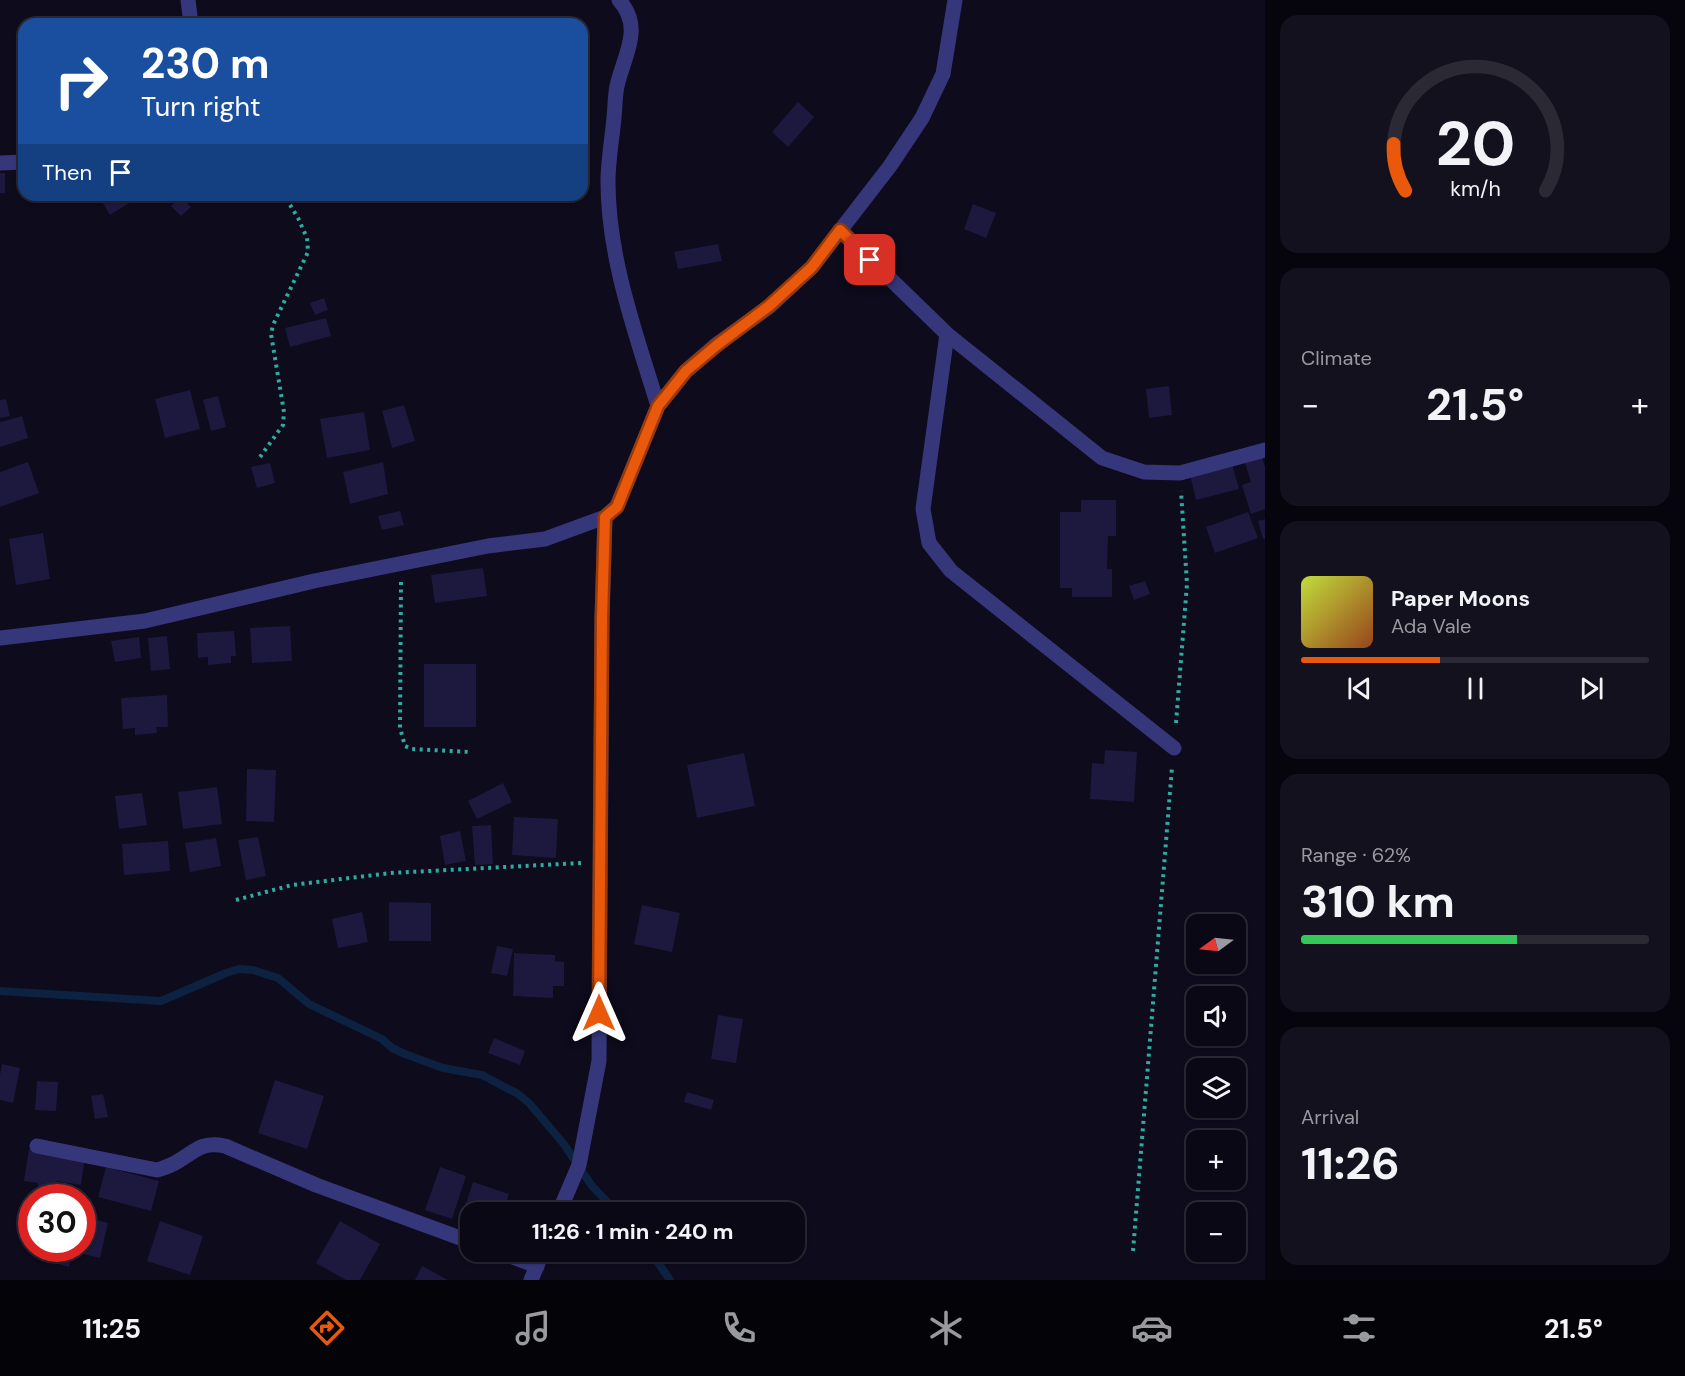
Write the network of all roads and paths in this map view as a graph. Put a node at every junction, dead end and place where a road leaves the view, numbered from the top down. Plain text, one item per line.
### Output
1 (188, 0) edge
2 (619, 0) edge
3 (955, 0) edge
4 (190, 18) edge
5 (18, 162) edge
6 (0, 163) edge
7 (288, 201) edge
8 (840, 230) junction
9 (946, 334) junction
10 (658, 406) junction
11 (1265, 450) edge
12 (260, 457) dead end
13 (1180, 473) junction
14 (605, 517) junction
15 (401, 563) junction
16 (0, 638) edge
17 (1174, 748) junction
18 (470, 752) dead end
19 (600, 862) junction
20 (236, 900) dead end
21 (37, 1146) dead end
22 (563, 1202) edge
23 (460, 1238) edge
24 (1133, 1251) dead end
25 (516, 1262) edge
26 (534, 1273) edge

1 - 4 street
2 - 10 street
3 - 8 street
5 - 6 street
7 - 12 path
8 - 9 street
8 - 10 street
9 - 13 street
9 - 17 street
10 - 14 street
11 - 13 street
13 - 17 path
14 - 15 street
14 - 19 street
15 - 16 street
15 - 18 path
17 - 24 path
19 - 20 path
19 - 22 street
21 - 23 street
25 - 26 street

